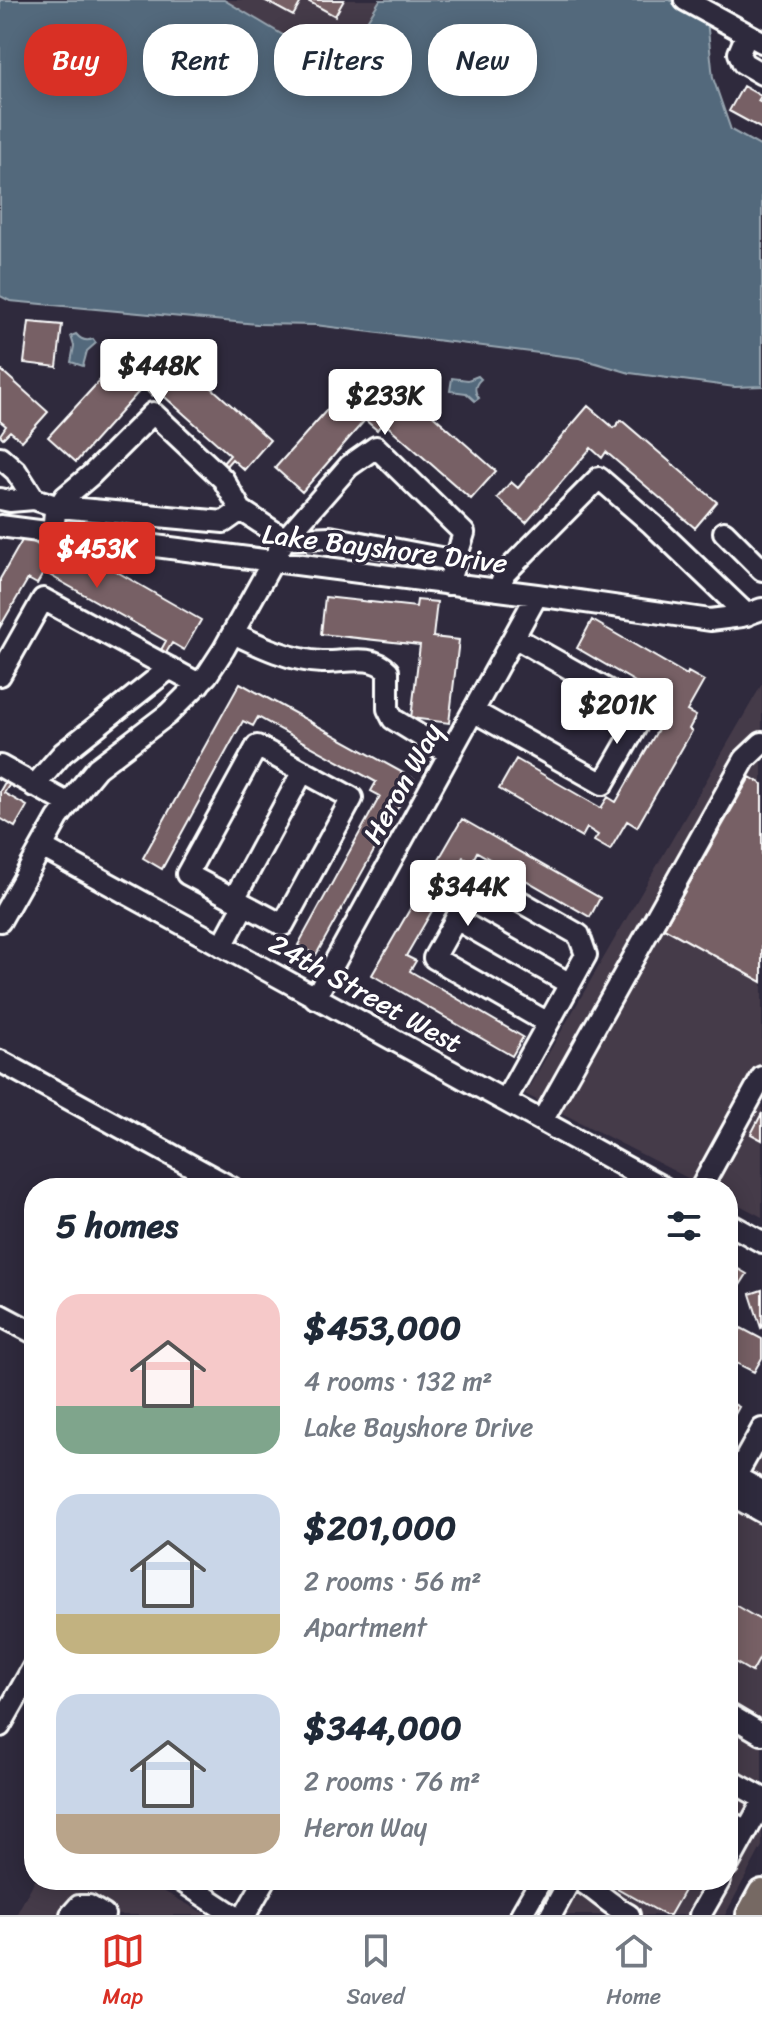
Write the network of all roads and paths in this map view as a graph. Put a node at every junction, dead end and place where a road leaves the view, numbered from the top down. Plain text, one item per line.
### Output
1 (685, 0) edge
2 (754, 38) edge
3 (762, 74) edge
4 (0, 457) edge
5 (0, 499) edge
6 (34, 499) junction
7 (59, 507) junction
8 (241, 510) junction
9 (0, 526) edge
10 (724, 532) dead end
11 (53, 533) junction
12 (285, 539) junction
13 (271, 561) junction
14 (456, 561) junction
15 (762, 570) edge
16 (448, 584) junction
17 (498, 590) junction
18 (537, 595) junction
19 (754, 612) edge
20 (233, 633) junction
21 (514, 637) junction
22 (170, 668) junction
23 (0, 675) edge
24 (199, 684) junction
25 (473, 711) junction
26 (762, 743) edge
27 (450, 754) junction
28 (0, 766) edge
29 (303, 771) junction
30 (34, 786) junction
31 (69, 804) junction
32 (42, 847) junction
33 (239, 902) junction
34 (456, 919) junction
35 (0, 921) edge
36 (222, 946) junction
37 (570, 984) junction
38 (315, 998) junction
39 (548, 1023) junction
40 (0, 1061) edge
41 (762, 1077) edge
42 (505, 1101) junction
43 (542, 1121) junction
44 (214, 1178) edge
45 (646, 1178) edge
46 (706, 1178) edge
47 (738, 1229) edge
48 (762, 1242) edge
49 (2, 1322) edge
50 (24, 1330) edge
51 (762, 1429) edge
52 (738, 1468) edge
53 (738, 1481) edge
54 (738, 1485) edge
55 (762, 1491) edge
56 (762, 1512) edge
57 (24, 1684) edge
58 (738, 1718) edge
59 (759, 1725) edge
60 (0, 1726) edge
61 (738, 1785) edge
62 (762, 1800) edge
63 (738, 1827) edge
64 (746, 1831) junction
65 (738, 1846) edge
66 (195, 1890) edge
67 (259, 1890) edge
68 (535, 1890) edge
69 (574, 1890) edge
70 (592, 1890) edge
71 (714, 1890) edge
72 (762, 1893) edge
73 (71, 1915) edge
74 (104, 1915) edge
75 (233, 1915) edge
76 (245, 1915) edge
77 (521, 1915) edge
78 (551, 1915) edge
79 (629, 1915) edge
80 (700, 1915) edge
81 (750, 1915) edge

1 - 2 street
2 - 3 street
4 - 6 street
5 - 6 street
6 - 7 street
7 - 8 street
7 - 8 street
7 - 11 street
8 - 12 street
9 - 11 street, Lake Bayshore Drive
10 - 15 street
11 - 13 street, Lake Bayshore Drive
12 - 13 street
12 - 14 street
12 - 14 street
13 - 16 street, Lake Bayshore Drive
13 - 20 street
14 - 16 street
16 - 17 street, Lake Bayshore Drive
17 - 18 street, Lake Bayshore Drive
17 - 19 street
18 - 19 street, Lake Bayshore Drive
18 - 21 street, Heron Way
20 - 24 street
20 - 27 street
21 - 25 street, Heron Way
21 - 25 street
22 - 23 street
22 - 24 street
22 - 30 street
24 - 31 street
25 - 27 street, Heron Way
26 - 43 street
27 - 38 street, Heron Way
28 - 30 street
29 - 33 street
29 - 33 street
29 - 33 street
30 - 31 street
31 - 32 street
32 - 35 street
32 - 36 street, 24th Street West
33 - 36 street
34 - 37 street
34 - 37 street
34 - 39 street
36 - 38 street, 24th Street West
37 - 39 street
38 - 42 street, 24th Street West
39 - 42 street
40 - 44 street
41 - 46 street
42 - 43 street, 24th Street West
43 - 45 street, 24th Street West
47 - 48 street
49 - 50 street
51 - 52 street
53 - 55 street
54 - 56 street
57 - 60 street
58 - 59 street
61 - 62 street
62 - 64 street
63 - 64 street
64 - 65 street
66 - 75 street
67 - 76 street
68 - 77 street
69 - 78 street
70 - 79 street
71 - 80 street
72 - 81 main road
73 - 74 street

